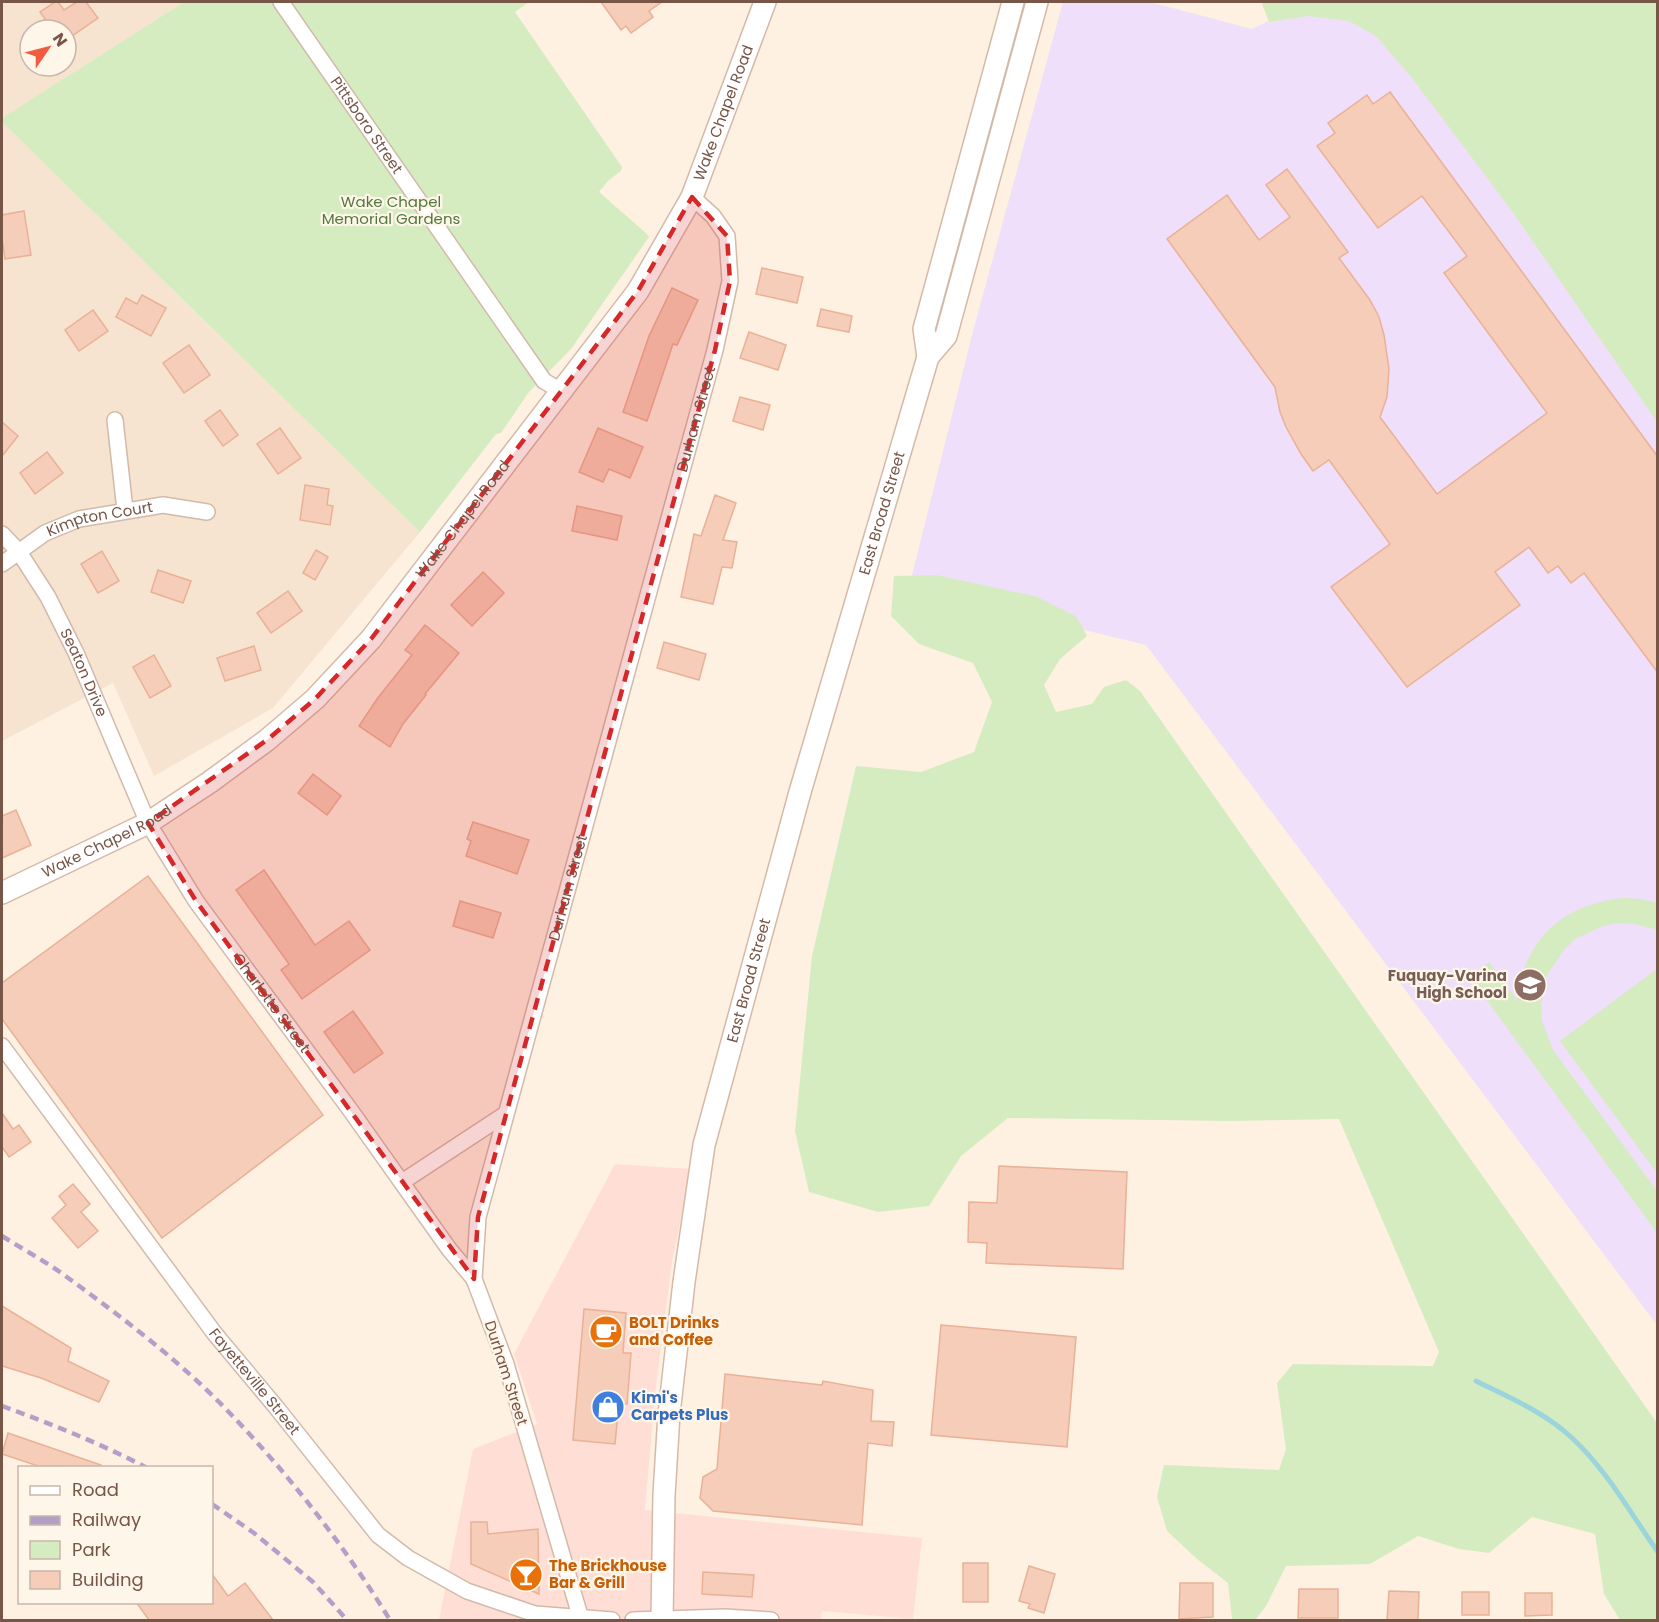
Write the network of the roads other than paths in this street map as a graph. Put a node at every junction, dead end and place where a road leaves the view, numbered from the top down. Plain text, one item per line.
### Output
1 (281, 2) edge
2 (765, 2) edge
3 (1013, 2) edge
4 (1037, 2) edge
5 (692, 197) junction
6 (928, 357) junction
7 (561, 391) junction
8 (115, 420) dead end
9 (125, 510) junction
10 (207, 512) dead end
11 (2, 534) edge
12 (19, 552) junction
13 (2, 564) edge
14 (148, 823) junction
15 (2, 893) edge
16 (2, 1046) edge
17 (504, 1115) junction
18 (402, 1182) junction
19 (474, 1279) junction
20 (581, 1619) edge
21 (612, 1620) edge
22 (633, 1620) edge
23 (662, 1620) edge
24 (771, 1620) edge

1 - 7 street, Pittsboro Street
2 - 5 main road, Wake Chapel Road
3 - 6 main road, East Broad Street
4 - 6 main road, East Broad Street
5 - 7 main road, Wake Chapel Road
5 - 17 street, Durham Street
6 - 23 main road, East Broad Street
7 - 14 main road, Wake Chapel Road
8 - 9 street
9 - 10 street, Kimpton Court
9 - 12 street, Kimpton Court
11 - 12 street, Seaton Drive
12 - 13 street, Kimpton Court
12 - 14 street, Seaton Drive
14 - 15 main road, Wake Chapel Road
14 - 18 street, Charlotte Street
16 - 20 street, Fayetteville Street
17 - 18 street
17 - 19 street, Durham Street
18 - 19 street, Charlotte Street
19 - 20 street, Durham Street
20 - 21 street, Fayetteville Street
22 - 23 street
23 - 24 street

